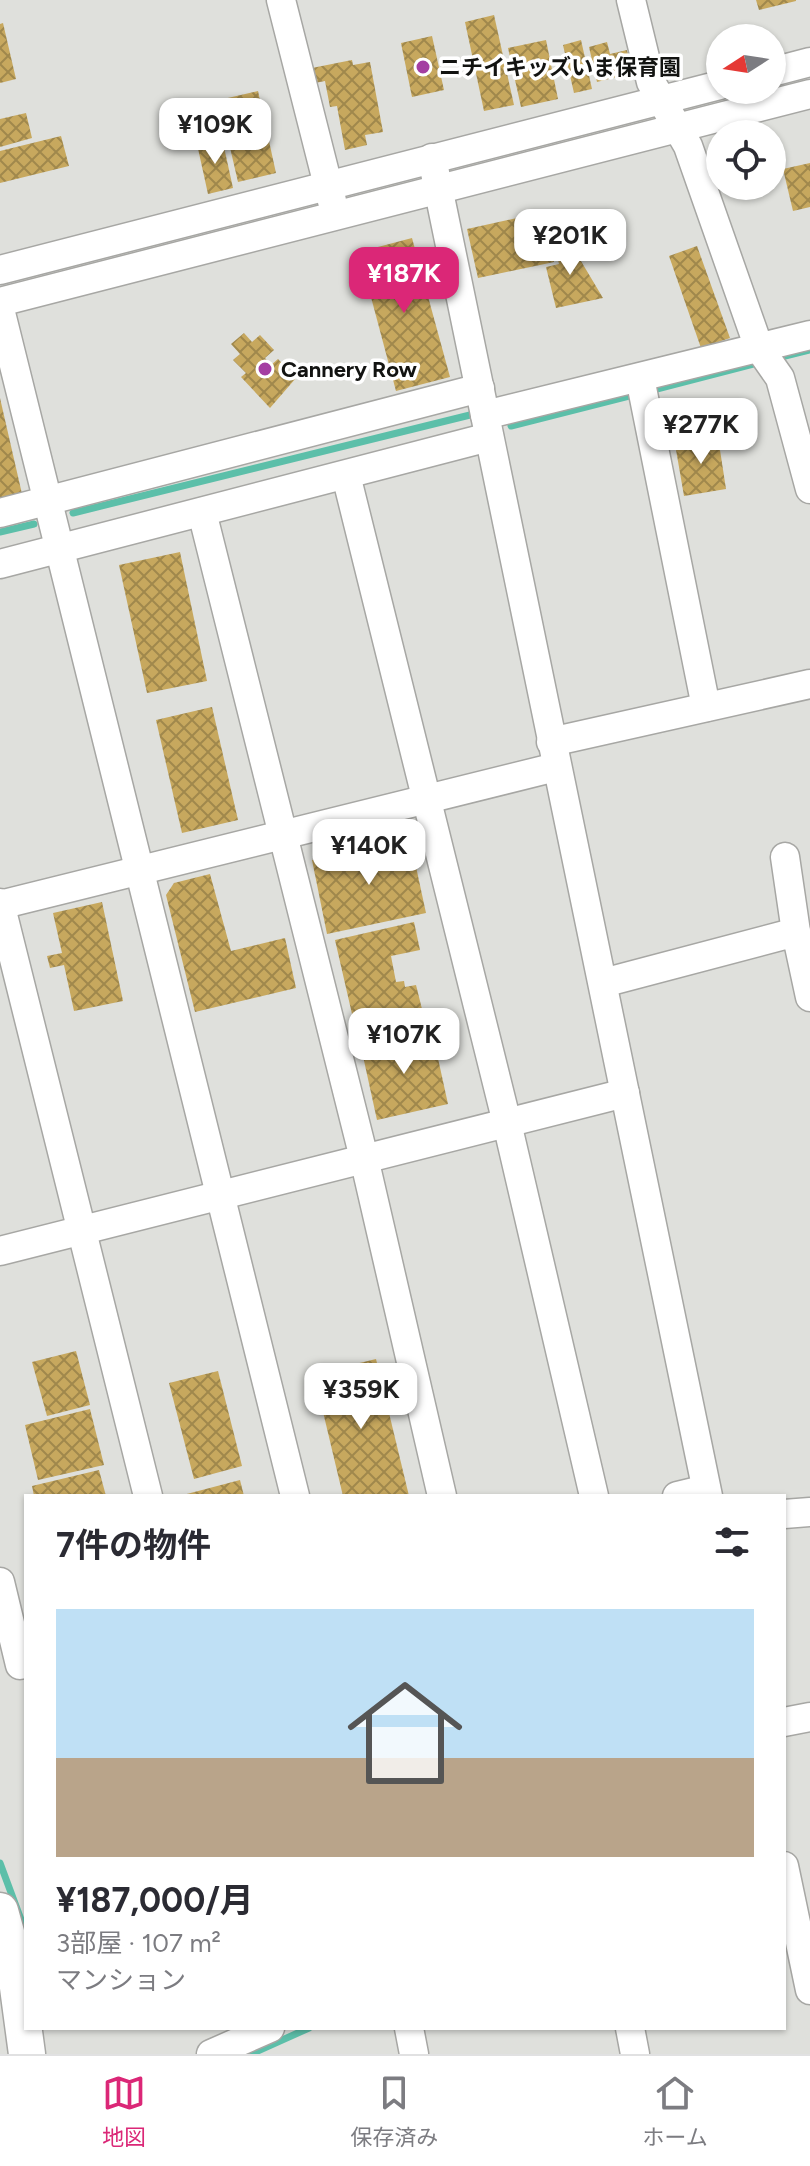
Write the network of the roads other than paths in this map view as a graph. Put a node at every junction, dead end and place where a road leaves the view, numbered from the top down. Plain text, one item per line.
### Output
1 (281, 0) edge
2 (631, 0) edge
3 (810, 62) edge
4 (786, 68) edge
5 (706, 89) edge
6 (810, 94) edge
7 (662, 100) junction
8 (677, 127) junction
9 (432, 158) junction
10 (328, 184) junction
11 (439, 190) junction
12 (336, 216) junction
13 (0, 270) edge
14 (0, 302) edge
15 (0, 309) edge
16 (810, 335) edge
17 (766, 353) junction
18 (480, 388) junction
19 (642, 388) junction
20 (487, 426) junction
21 (346, 475) junction
22 (810, 489) edge
23 (50, 500) junction
24 (202, 512) junction
25 (0, 513) edge
26 (62, 548) junction
27 (0, 564) edge
28 (810, 684) edge
29 (706, 707) junction
30 (553, 754) junction
31 (427, 799) junction
32 (282, 835) junction
33 (785, 857) dead end
34 (140, 870) junction
35 (0, 904) edge
36 (796, 932) junction
37 (603, 983) junction
38 (810, 997) edge
39 (625, 1093) junction
40 (507, 1123) junction
41 (364, 1158) junction
42 (220, 1195) junction
43 (82, 1229) junction
44 (0, 1251) edge
45 (707, 1492) edge
46 (148, 1494) edge
47 (295, 1494) edge
48 (442, 1494) edge
49 (594, 1494) edge
50 (810, 1512) edge
51 (786, 1514) edge
52 (0, 1582) edge
53 (15, 1666) edge
54 (810, 1717) edge
55 (786, 1722) edge
56 (793, 1900) edge
57 (0, 1911) edge
58 (810, 1990) edge
59 (266, 2030) edge
60 (409, 2030) edge
61 (630, 2030) edge
62 (240, 2044) edge
63 (27, 2054) edge
64 (211, 2054) edge
65 (414, 2054) edge
66 (635, 2054) edge

1 - 10 street
2 - 7 street
3 - 4 street
5 - 7 street
6 - 8 street
7 - 8 street
7 - 9 street
8 - 11 street
8 - 17 street
9 - 10 street
9 - 11 street
10 - 12 street
10 - 13 street
11 - 12 street
11 - 18 street
12 - 14 street
15 - 23 street
16 - 17 street
17 - 19 street
17 - 22 street
18 - 20 street
18 - 23 street
19 - 20 street
19 - 29 street
20 - 21 street
20 - 30 street
21 - 24 street
21 - 31 street
23 - 25 street
23 - 26 street
24 - 26 street
24 - 32 street
26 - 27 street
26 - 34 street
28 - 29 street
29 - 30 street
30 - 31 street
30 - 37 street
31 - 32 street
31 - 40 street
32 - 34 street
32 - 41 street
33 - 36 street
34 - 35 street
34 - 42 street
35 - 43 street
36 - 37 street
36 - 38 street
37 - 39 street
39 - 40 street
39 - 45 street
40 - 41 street
40 - 49 street
41 - 42 street
41 - 48 street
42 - 43 street
42 - 47 street
43 - 44 street
43 - 46 street
50 - 51 street
52 - 53 street
54 - 55 street
56 - 58 street
57 - 63 main road
59 - 62 street
60 - 65 street
61 - 66 street
62 - 64 street

